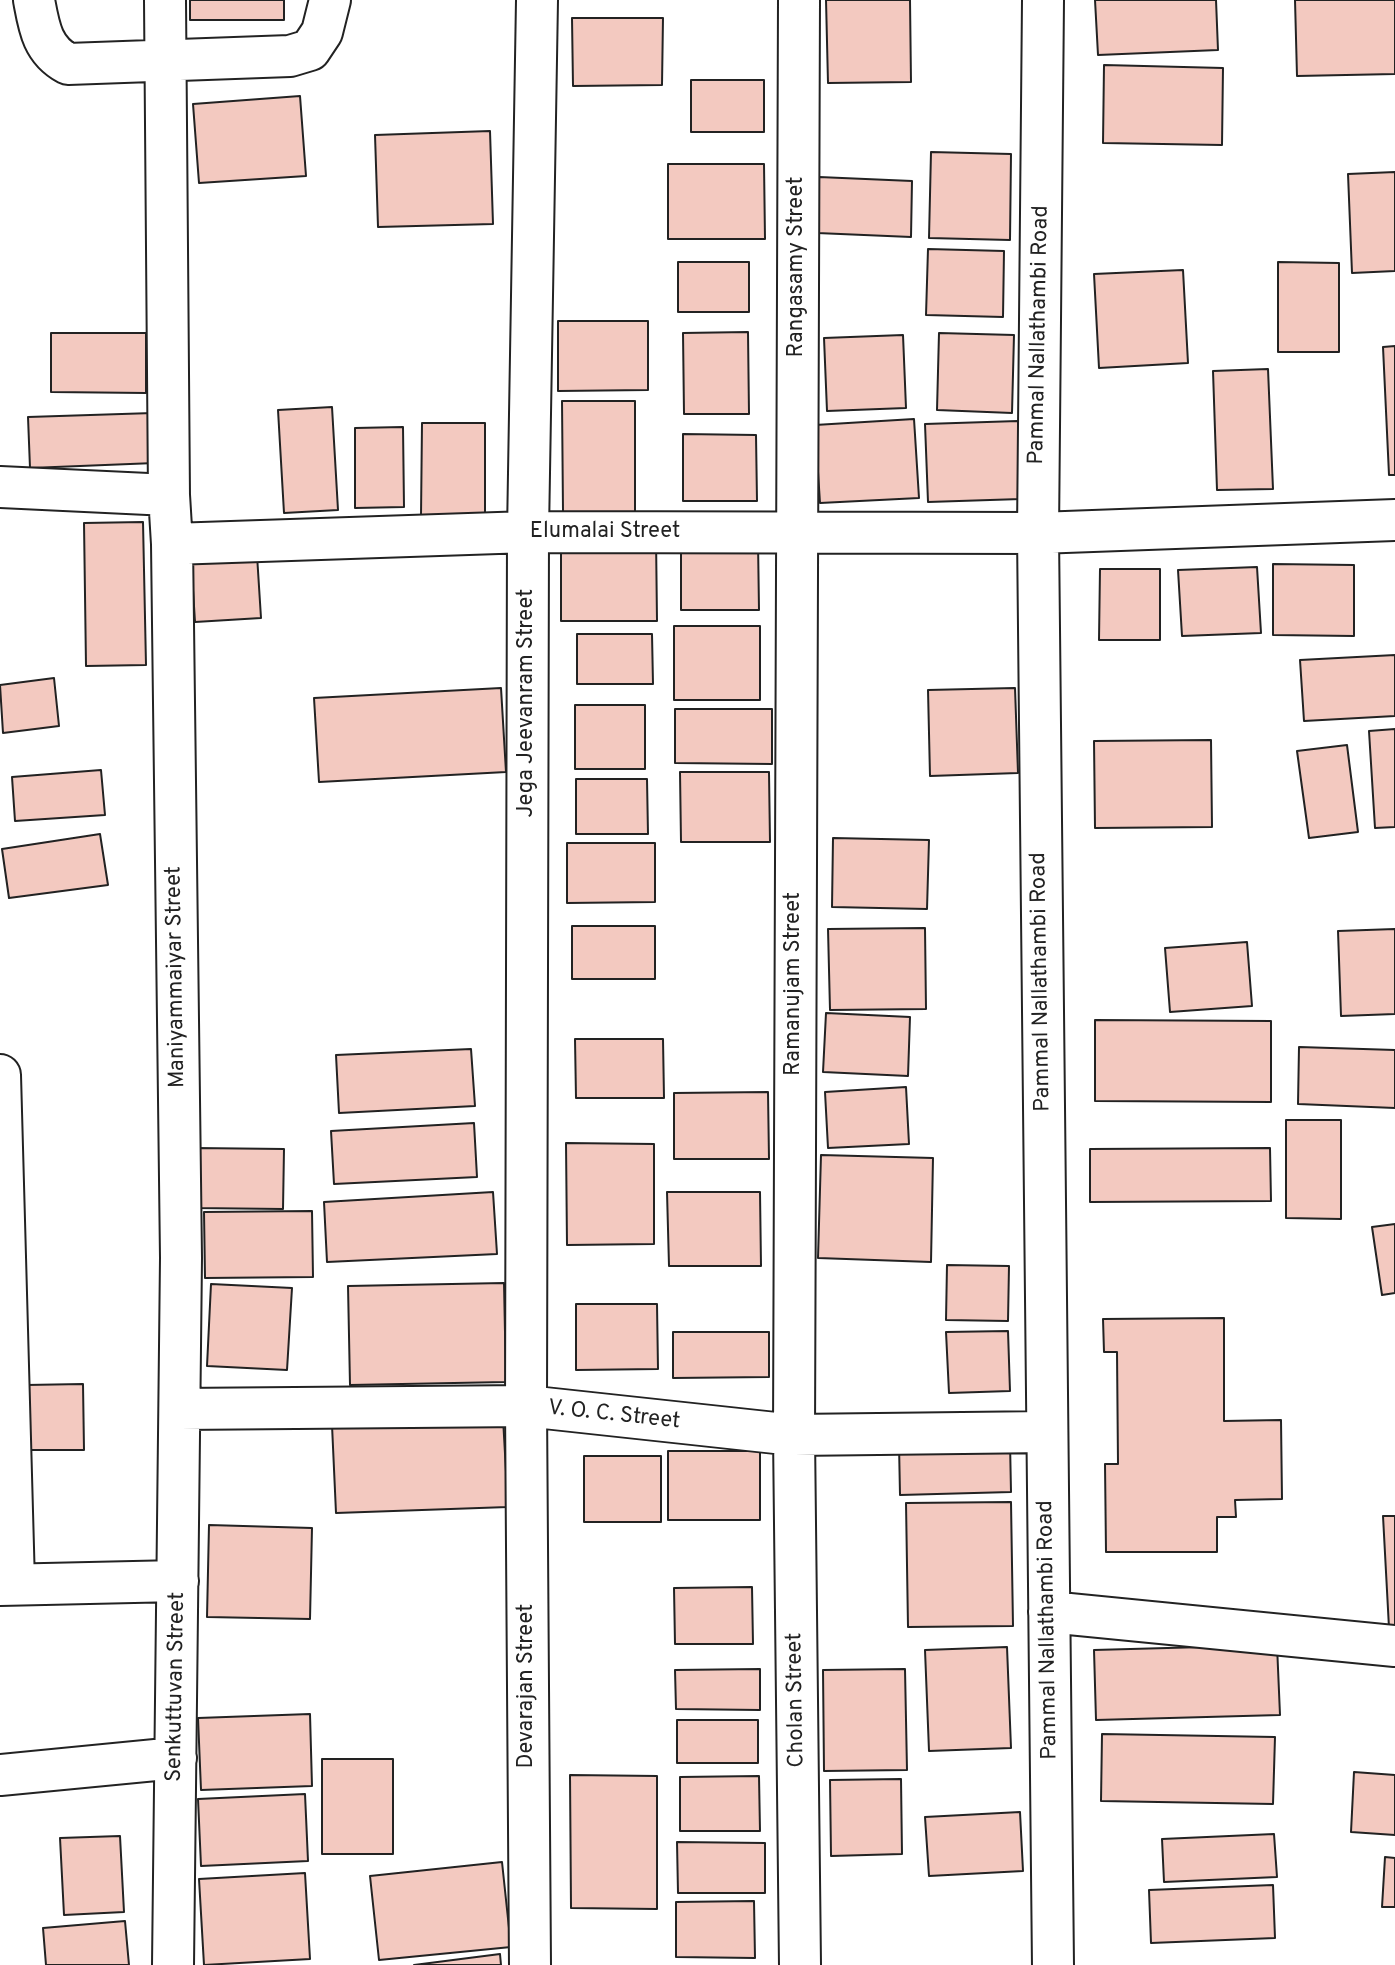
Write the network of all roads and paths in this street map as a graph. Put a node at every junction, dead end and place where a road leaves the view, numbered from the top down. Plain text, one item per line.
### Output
1 (34, 0) edge
2 (165, 0) edge
3 (330, 0) edge
4 (537, 0) edge
5 (799, 0) edge
6 (1043, 0) edge
7 (166, 61) junction
8 (0, 487) edge
9 (169, 495) junction
10 (1395, 520) edge
11 (528, 532) junction
12 (796, 533) junction
13 (1038, 533) junction
14 (172, 544) junction
15 (0, 1075) edge
16 (526, 1406) junction
17 (180, 1409) junction
18 (1047, 1432) junction
19 (794, 1435) junction
20 (178, 1581) junction
21 (7, 1585) edge
22 (1049, 1612) junction
23 (1395, 1646) edge
24 (176, 1758) junction
25 (0, 1775) edge
26 (173, 1965) edge
27 (530, 1965) edge
28 (800, 1965) edge
29 (1053, 1965) edge

1 - 7 street
2 - 7 street, Maniyammaiyar Street
3 - 7 street
4 - 11 street, Jega Jeevanram Street
5 - 12 street, Rangasamy Street
6 - 13 street, Pammal Nallathambi Road
7 - 9 street, Maniyammaiyar Street
8 - 9 street
9 - 14 street, Maniyammaiyar Street
10 - 13 street, Elumalai Street
11 - 12 street, Elumalai Street
11 - 14 street, Elumalai Street
11 - 16 street, Jega Jeevanram Street
12 - 13 street, Elumalai Street
12 - 19 street, Ramanujam Street
13 - 18 street, Pammal Nallathambi Road
14 - 17 street, Maniyammaiyar Street
15 - 21 street
16 - 17 street, V. O. C. Street
16 - 19 street, V. O. C. Street
16 - 27 street, Devarajan Street
17 - 20 street, Senkuttuvan Street
18 - 19 street, V. O. C. Street
18 - 22 street, Pammal Nallathambi Road
19 - 28 street, Cholan Street
20 - 21 street
20 - 24 street, Senkuttuvan Street
22 - 23 street
22 - 29 street, Pammal Nallathambi Road
24 - 25 street
24 - 26 street, Senkuttuvan Street

